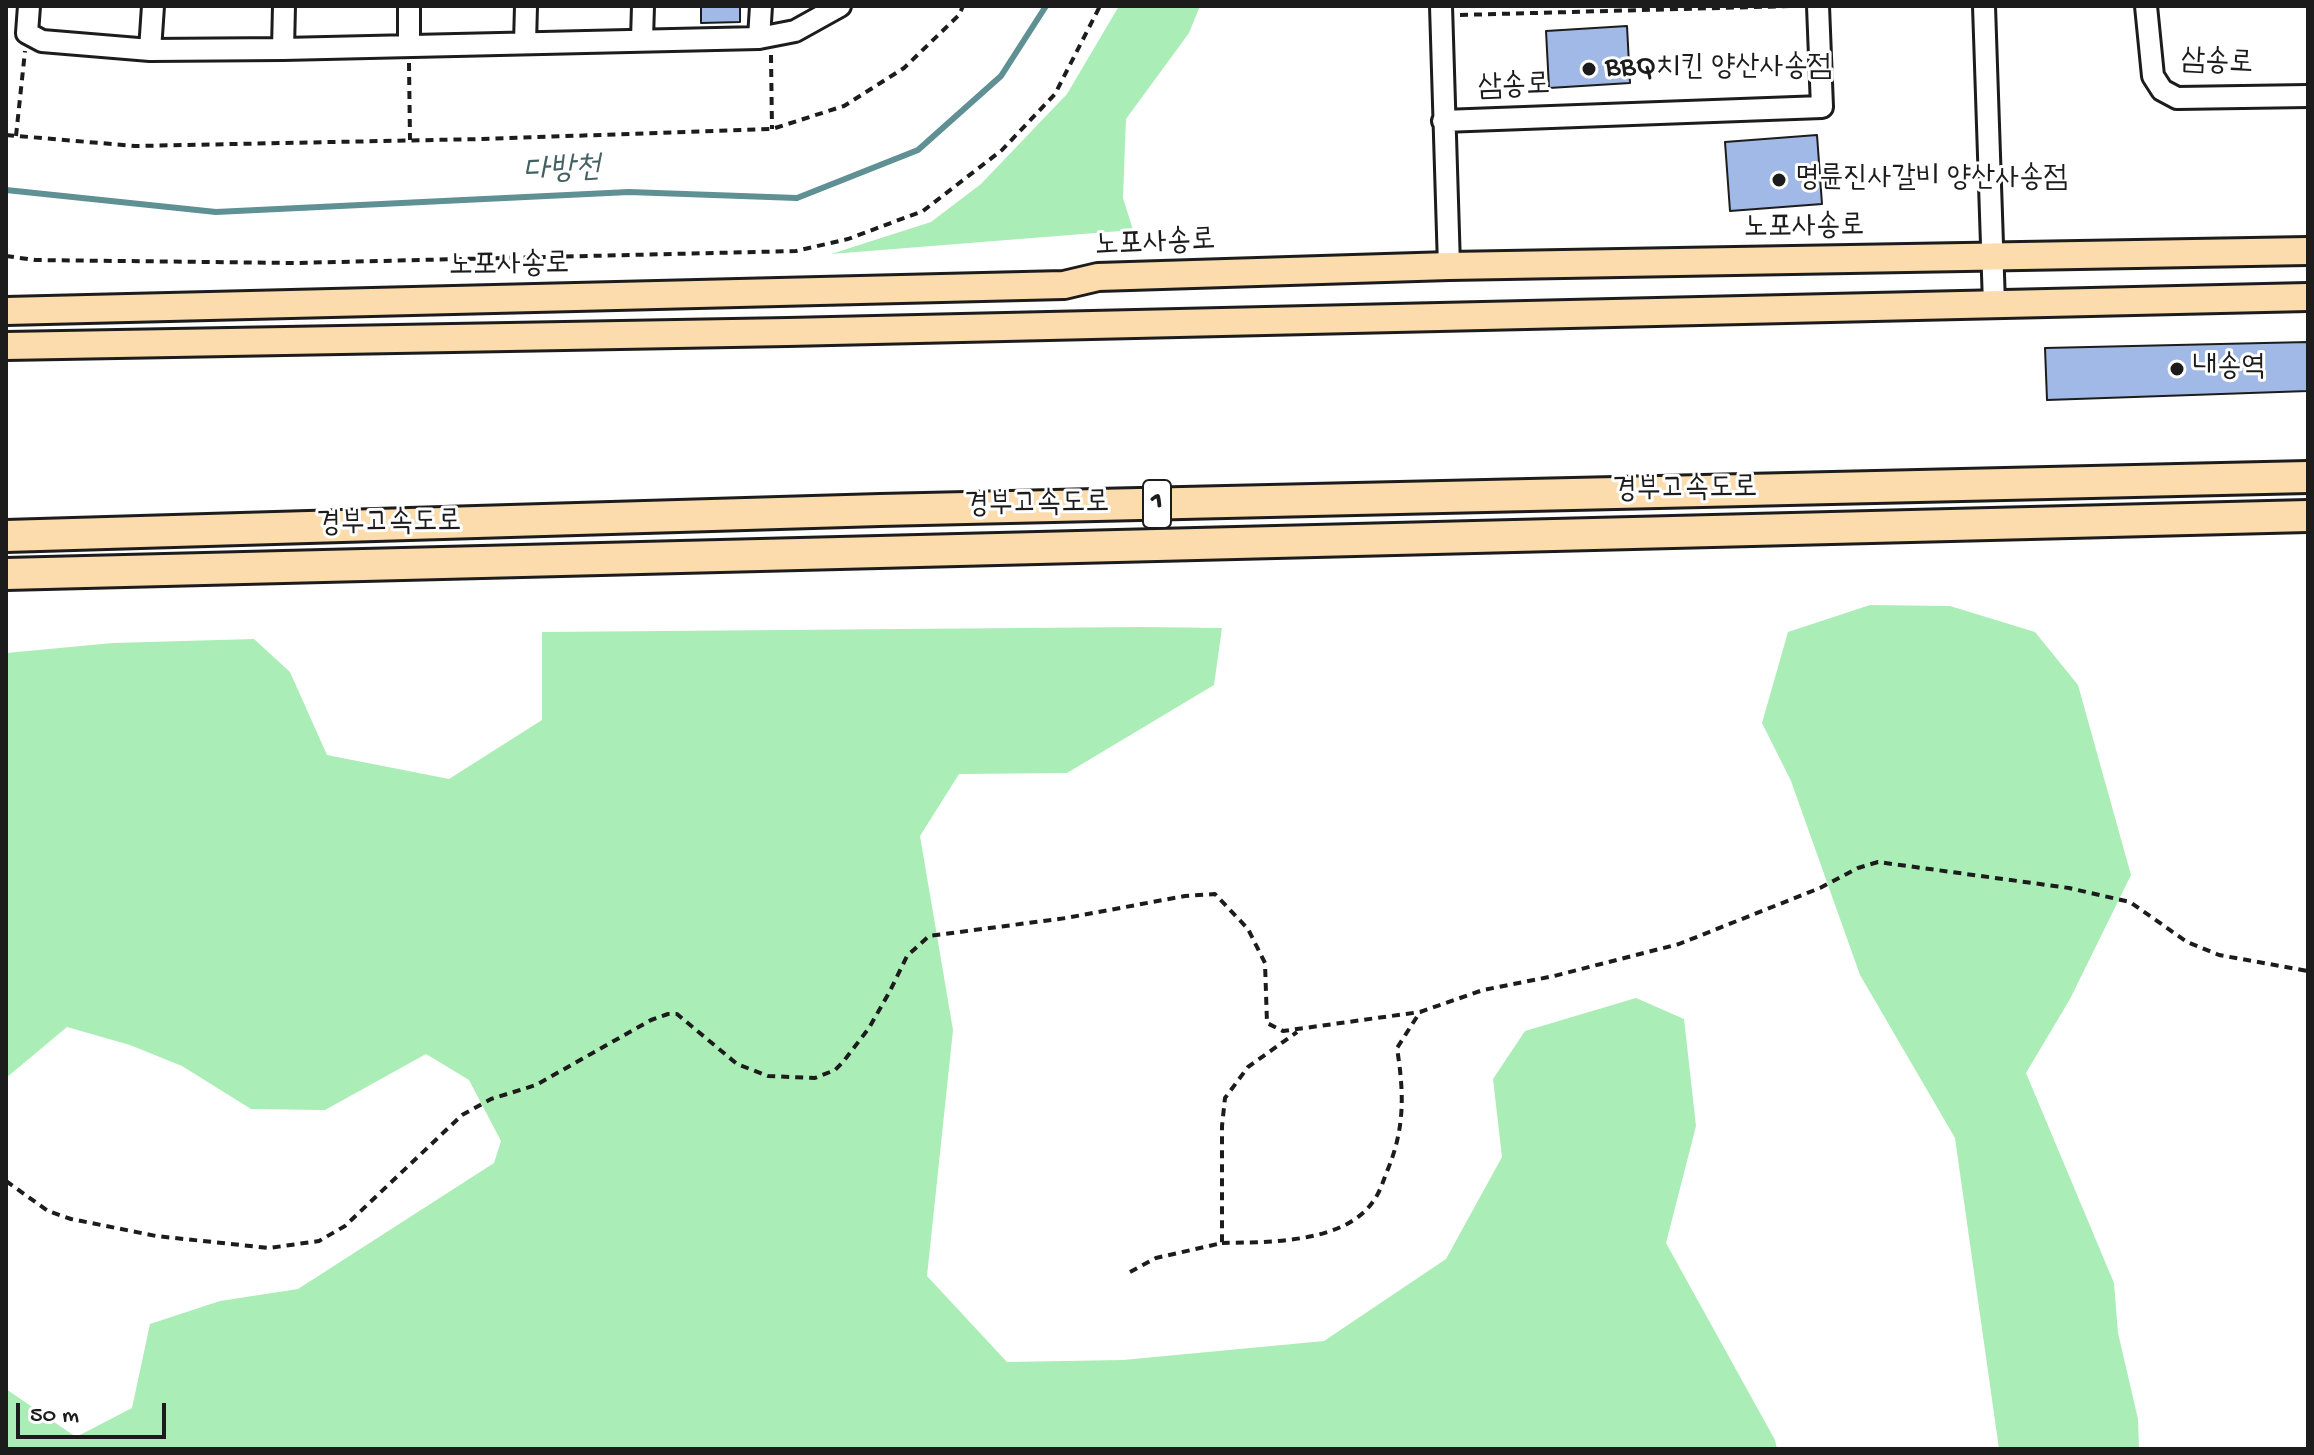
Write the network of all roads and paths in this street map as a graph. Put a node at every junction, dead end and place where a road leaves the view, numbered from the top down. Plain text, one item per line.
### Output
1 (29, 6) edge
2 (153, 6) edge
3 (284, 6) edge
4 (409, 6) edge
5 (526, 6) edge
6 (643, 6) edge
7 (761, 6) edge
8 (840, 6) edge
9 (963, 6) edge
10 (1100, 6) edge
11 (1792, 6) edge
12 (1818, 6) edge
13 (1963, 6) edge
14 (1985, 6) edge
15 (2146, 6) edge
16 (1441, 11) edge
17 (27, 33) junction
18 (765, 36) junction
19 (642, 39) junction
20 (525, 43) junction
21 (409, 45) junction
22 (283, 49) junction
23 (150, 50) junction
24 (2308, 96) edge
25 (1443, 121) junction
26 (772, 129) junction
27 (6, 135) edge
28 (16, 136) junction
29 (410, 140) junction
30 (2308, 251) edge
31 (6, 256) edge
32 (1993, 259) junction
33 (1449, 266) junction
34 (2308, 297) edge
35 (1994, 304) junction
36 (6, 311) edge
37 (6, 346) edge
38 (2308, 477) edge
39 (2308, 516) edge
40 (6, 536) edge
41 (6, 574) edge
42 (2308, 971) edge
43 (1420, 1012) junction
44 (1299, 1031) junction
45 (6, 1181) edge
46 (1222, 1243) junction
47 (1130, 1272) dead end

1 - 17 street
2 - 23 street
3 - 22 street
4 - 21 street
5 - 20 street
6 - 19 street
7 - 18 street
8 - 18 street
9 - 26 path
10 - 31 path
11 - 16 path
12 - 25 street, 삼송로
13 - 14 street
14 - 32 street
15 - 24 street, 삼송로
16 - 25 street, 삼송로
17 - 23 street
17 - 28 path
18 - 19 street
18 - 26 path
19 - 20 street
20 - 21 street
21 - 22 street
21 - 29 path
22 - 23 street
25 - 33 street, 삼송로
26 - 29 path
27 - 28 path
28 - 29 path
30 - 32 main road, 노포사송로
32 - 33 main road, 노포사송로
32 - 35 street
33 - 36 main road, 노포사송로
34 - 35 main road
35 - 37 main road
38 - 40 highway, 경부고속도로 / 1
39 - 41 highway, 경부고속도로 / 1
42 - 43 path
43 - 44 path
43 - 46 path
44 - 45 path
44 - 46 path
46 - 47 path

